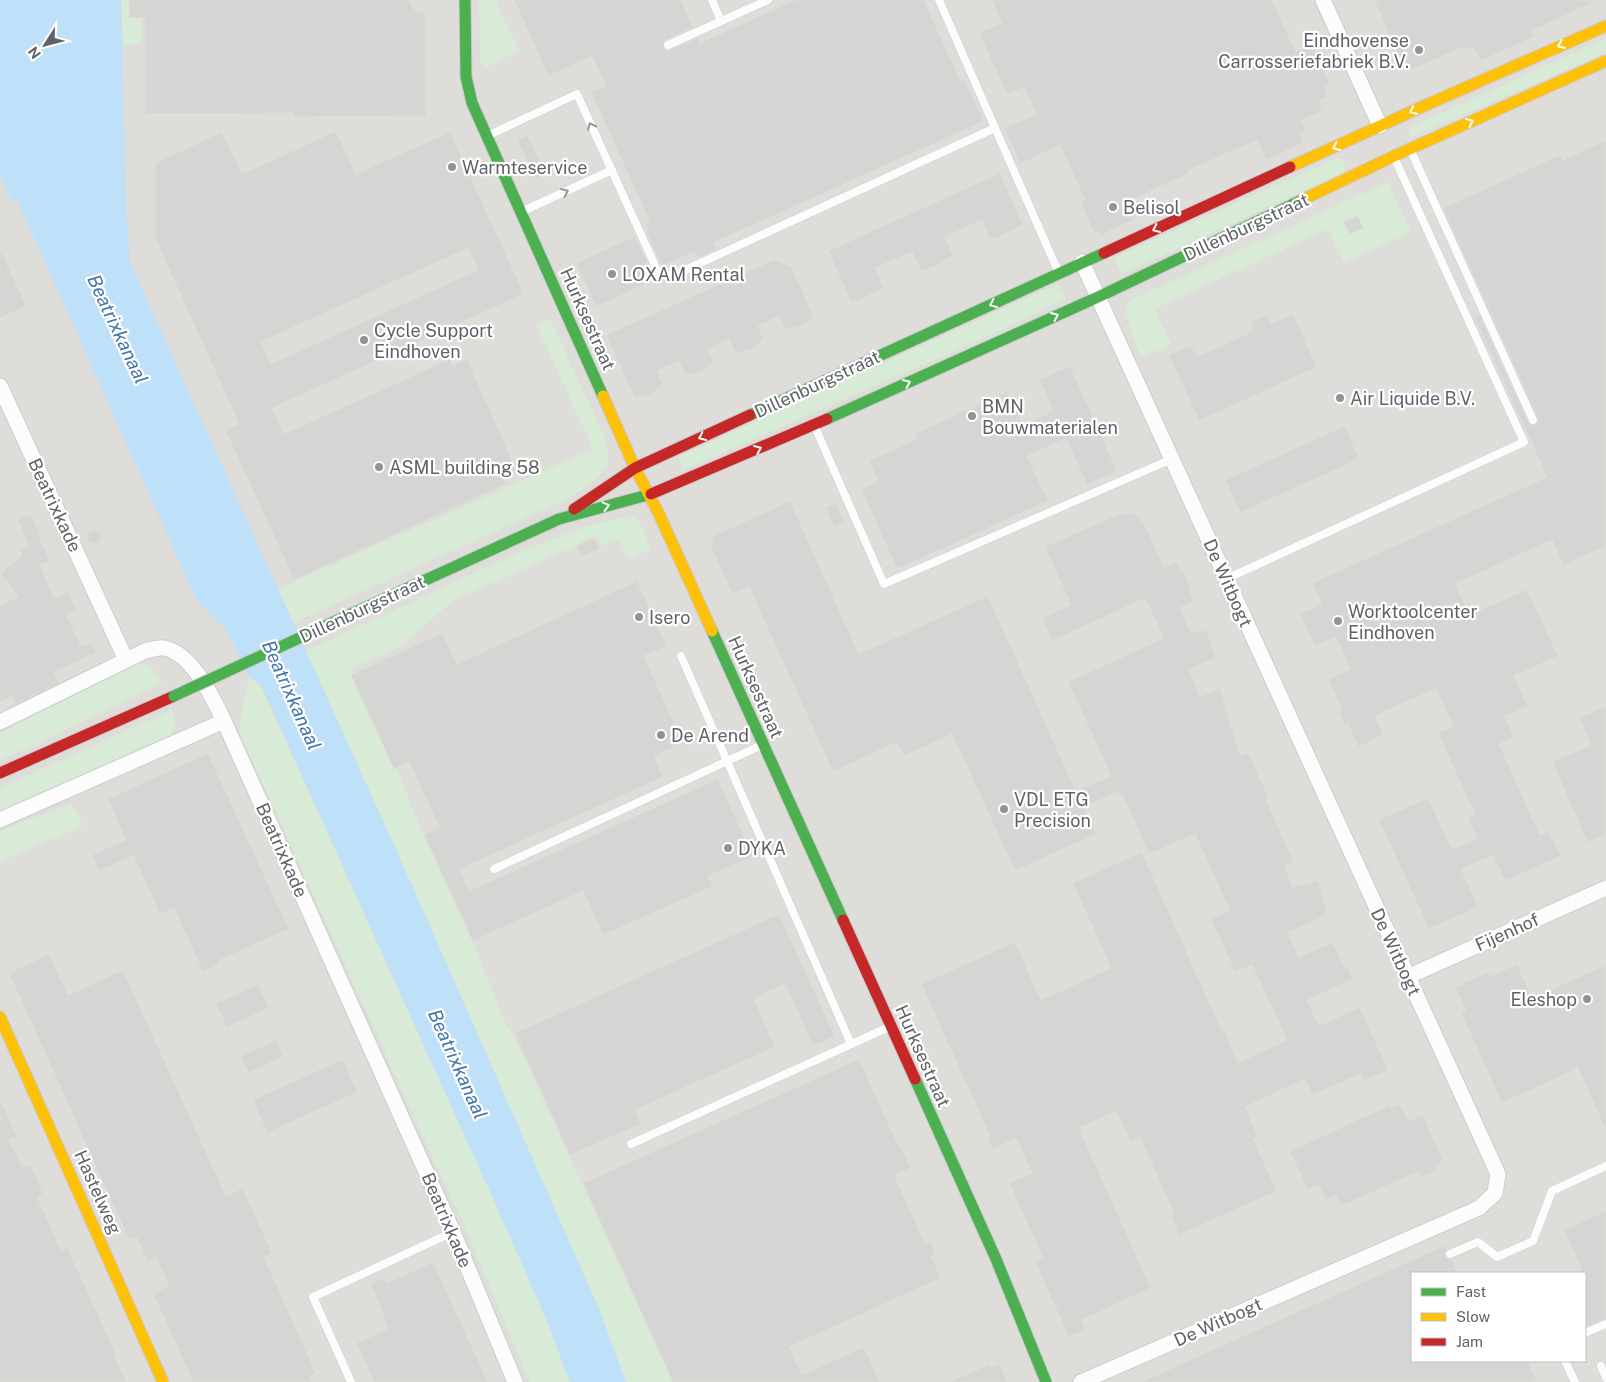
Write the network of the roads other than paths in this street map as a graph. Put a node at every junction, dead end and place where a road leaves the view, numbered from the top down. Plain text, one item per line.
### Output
1 (465, 0) edge
2 (712, 0) edge
3 (768, 0) edge
4 (939, 0) edge
5 (1323, 0) edge
6 (721, 21) junction
7 (1606, 26) edge
8 (668, 45) dead end
9 (1606, 61) edge
10 (996, 128) junction
11 (1382, 130) junction
12 (487, 136) junction
13 (1410, 149) junction
14 (1392, 153) junction
15 (612, 170) junction
16 (521, 212) junction
17 (1082, 262) junction
18 (1059, 273) junction
19 (1098, 297) junction
20 (0, 386) edge
21 (1533, 420) dead end
22 (815, 425) junction
23 (1172, 459) junction
24 (635, 468) junction
25 (649, 495) junction
26 (559, 519) junction
27 (1226, 579) junction
28 (681, 656) dead end
29 (126, 660) junction
30 (224, 721) junction
31 (0, 722) edge
32 (763, 745) junction
33 (727, 762) junction
34 (0, 773) edge
35 (0, 820) edge
36 (494, 869) dead end
37 (1606, 888) edge
38 (1408, 977) junction
39 (0, 1017) edge
40 (890, 1026) junction
41 (851, 1044) junction
42 (631, 1144) dead end
43 (1606, 1166) edge
44 (453, 1232) junction
45 (1450, 1254) dead end
46 (1606, 1324) edge
47 (1586, 1334) edge
48 (1565, 1362) edge
49 (1601, 1366) dead end
50 (1606, 1378) edge
51 (163, 1382) edge
52 (351, 1382) edge
53 (515, 1382) edge
54 (1046, 1382) edge
55 (1081, 1382) edge
56 (1575, 1382) edge

1 - 12 street, Hurksestraat
2 - 6 lane
3 - 6 lane
4 - 10 lane
5 - 11 street
6 - 8 lane
7 -> 11 street, Dillenburgstraat
13 -> 9 street, Dillenburgstraat
10 - 15 lane
10 - 18 lane
11 -> 17 street, Dillenburgstraat
15 -> 12 lane
12 - 16 street, Hurksestraat
13 - 14 street, Dillenburgstraat
13 - 21 lane
14 - 19 street, Dillenburgstraat
14 - 27 lane
16 -> 15 lane
16 - 24 street, Hurksestraat
17 - 18 street, Dillenburgstraat
17 - 19 street
18 -> 24 street, Dillenburgstraat
22 -> 19 street, Dillenburgstraat
19 - 23 street, De Witbogt
20 - 29 street, Beatrixkade
22 - 23 lane
25 -> 22 street, Dillenburgstraat
23 - 27 street, De Witbogt
24 - 25 street, Hurksestraat
24 - 26 street, Dillenburgstraat
26 -> 25 street, Dillenburgstraat
25 - 32 street, Hurksestraat
26 - 34 street, Dillenburgstraat, bridge
27 - 38 street, De Witbogt
28 - 33 lane
29 - 30 street, Beatrixkade
29 - 31 street
30 - 35 street
30 - 44 street, Beatrixkade
32 - 33 lane
32 - 40 street, Hurksestraat
33 - 36 lane
33 - 41 lane
37 - 38 street, Fijenhof
38 - 55 street, De Witbogt
39 - 51 street, Hastelweg
40 - 41 lane
40 - 54 street, Hurksestraat
41 - 42 lane
43 - 45 lane
44 - 52 lane
44 - 53 street, Beatrixkade
46 - 47 lane
48 - 56 lane
49 - 50 lane

